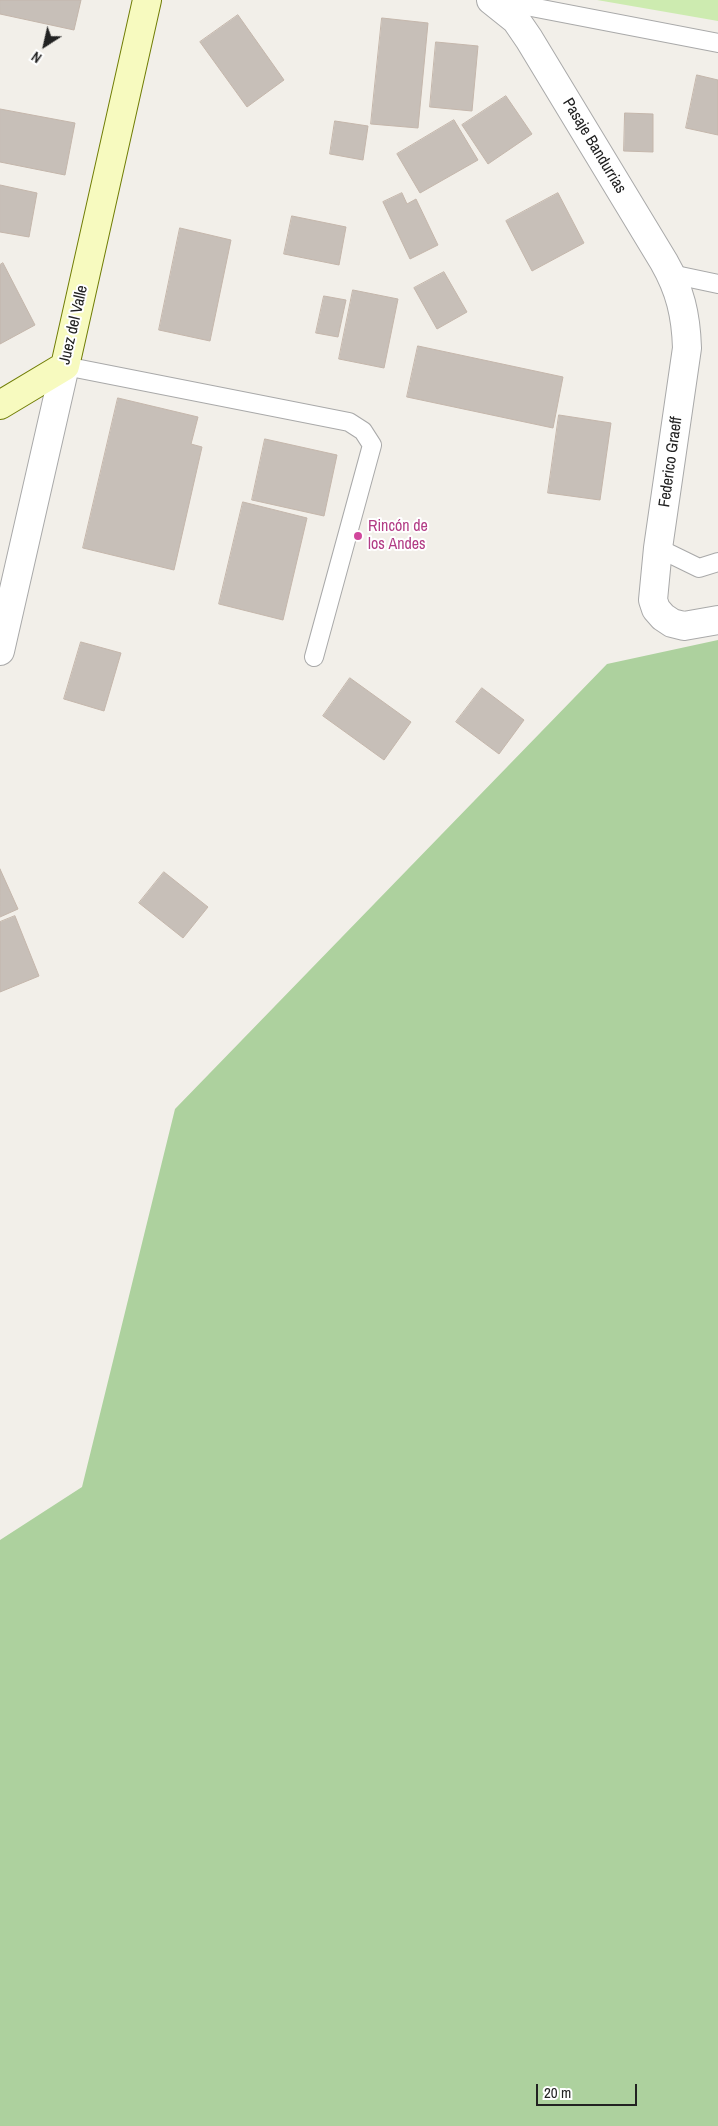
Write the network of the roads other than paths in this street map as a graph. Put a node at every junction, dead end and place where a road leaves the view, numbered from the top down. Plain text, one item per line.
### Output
1 (147, 0) edge
2 (491, 0) edge
3 (495, 0) edge
4 (718, 43) edge
5 (671, 274) junction
6 (718, 284) edge
7 (683, 304) joint
8 (65, 366) junction
9 (0, 406) edge
10 (658, 548) junction
11 (718, 562) edge
12 (718, 620) edge
13 (0, 651) edge
14 (314, 657) dead end

1 - 8 main road, Juez del Valle
2 - 5 street, Pasaje Bandurrias
3 - 4 lane
5 - 6 lane
5 - 7 street, Pasaje Bandurrias
7 - 10 street, Federico Graeff
8 - 9 main road
8 - 13 street, Juez del Valle
8 - 14 lane
10 - 11 lane
10 - 12 street, Federico Graeff

